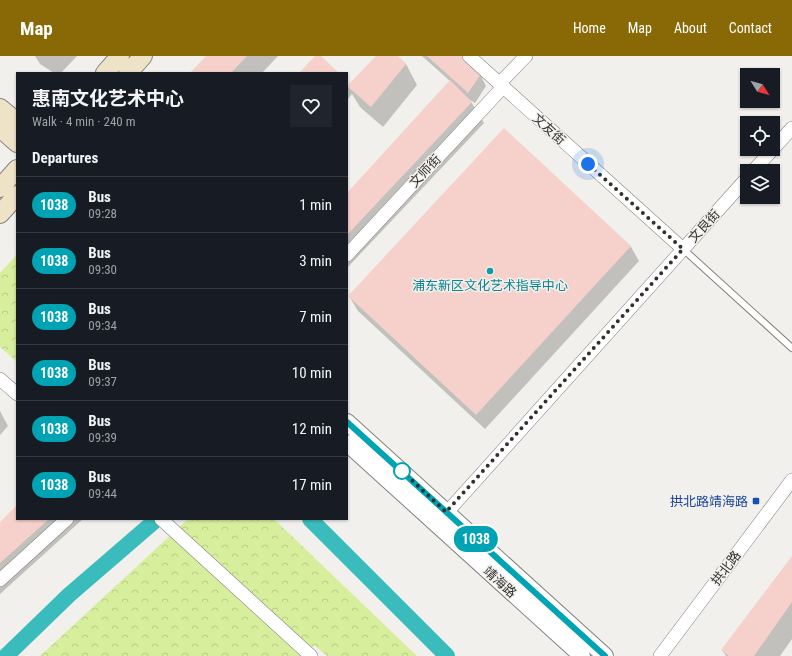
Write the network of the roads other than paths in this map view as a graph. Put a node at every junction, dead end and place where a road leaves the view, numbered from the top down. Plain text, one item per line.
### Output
1 (120, 56) edge
2 (143, 56) edge
3 (468, 56) edge
4 (526, 56) edge
5 (106, 72) edge
6 (129, 72) edge
7 (501, 86) junction
8 (0, 108) edge
9 (16, 121) edge
10 (0, 128) edge
11 (792, 128) edge
12 (16, 142) edge
13 (759, 164) edge
14 (16, 170) edge
15 (740, 186) edge
16 (0, 188) edge
17 (16, 196) edge
18 (0, 214) edge
19 (683, 249) junction
20 (348, 254) edge
21 (792, 348) edge
22 (0, 379) edge
23 (16, 393) edge
24 (348, 423) edge
25 (348, 444) edge
26 (792, 480) edge
27 (441, 518) junction
28 (66, 520) edge
29 (162, 520) edge
30 (0, 580) edge
31 (311, 656) edge
32 (582, 656) edge
33 (605, 656) edge
34 (660, 656) edge

1 - 5 main road
2 - 6 main road
3 - 7 street, 文友街
4 - 7 street, 文师街
7 - 19 street, 文友街
7 - 20 street, 文师街
8 - 9 main road
10 - 12 main road
11 - 13 street
14 - 16 main road
15 - 19 street, 文良街
17 - 18 main road
19 - 21 lane
19 - 27 street, 文良街
22 - 23 street
24 - 27 street, 靖海路
25 - 27 street, 靖海路
26 - 34 street, 拱北路
27 - 32 street, 靖海路
27 - 33 street, 靖海路
28 - 30 street
29 - 31 street

